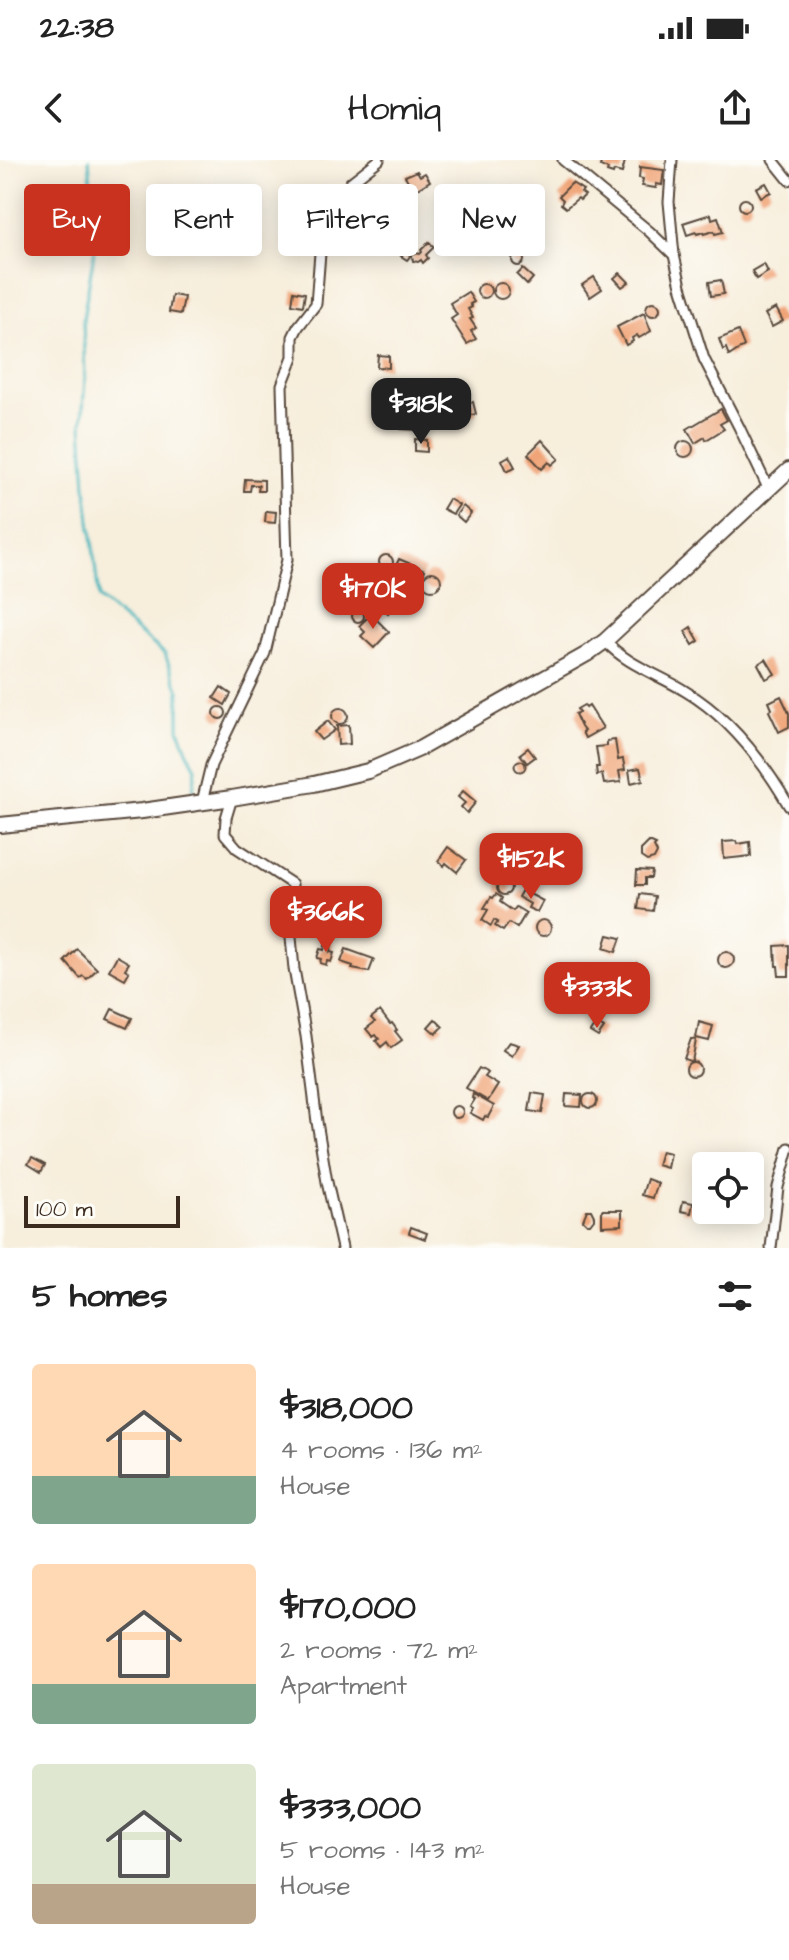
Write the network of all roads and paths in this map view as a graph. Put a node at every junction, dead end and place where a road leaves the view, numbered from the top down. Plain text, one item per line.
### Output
1 (379, 160) edge
2 (563, 160) edge
3 (672, 160) edge
4 (773, 160) edge
5 (789, 180) edge
6 (674, 255) junction
7 (789, 470) edge
8 (769, 490) junction
9 (605, 641) junction
10 (232, 798) junction
11 (202, 802) junction
12 (789, 806) edge
13 (0, 825) edge
14 (789, 1148) edge
15 (342, 1248) edge
16 (771, 1248) edge

1 - 11 street
2 - 6 street
3 - 6 street
4 - 5 street
6 - 8 street
7 - 8 street
8 - 9 street
9 - 10 street
9 - 12 street
10 - 11 street
10 - 15 street
11 - 13 street
14 - 16 street

